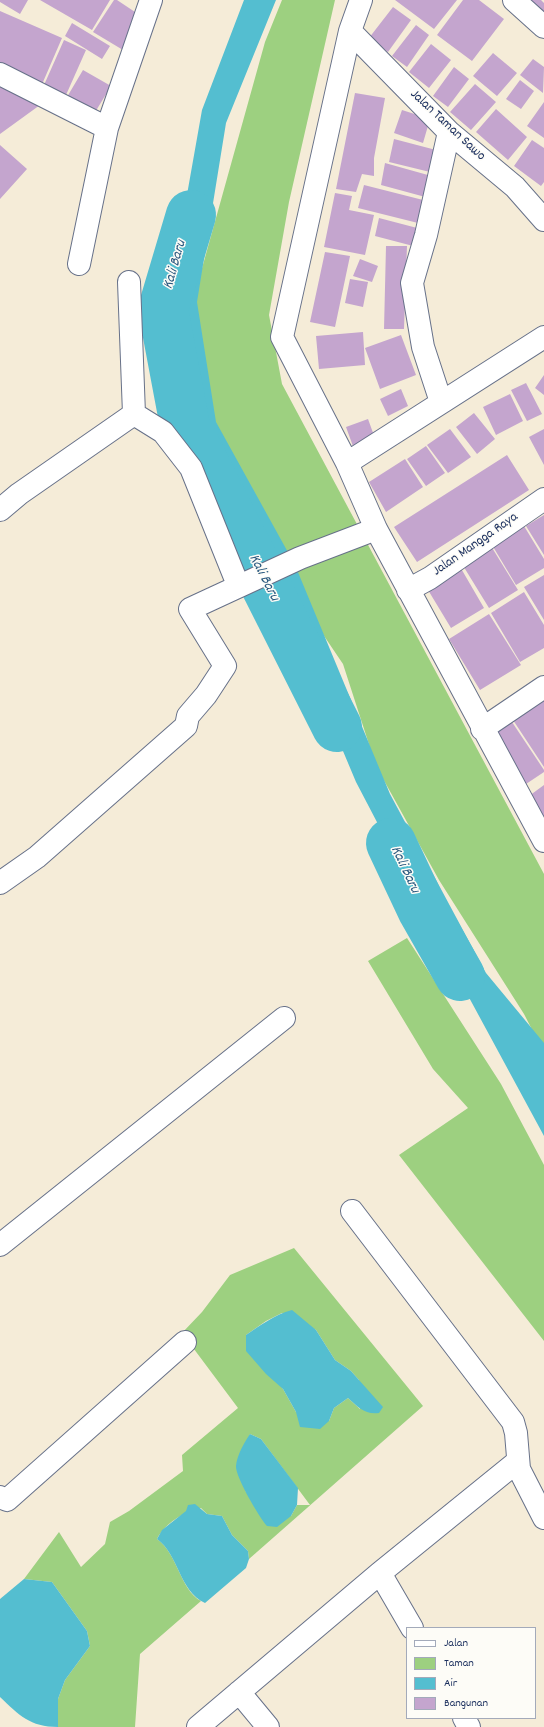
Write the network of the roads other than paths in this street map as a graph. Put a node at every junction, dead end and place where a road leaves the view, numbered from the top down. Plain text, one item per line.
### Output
1 (152, 0) edge
2 (361, 0) edge
3 (514, 0) edge
4 (544, 27) edge
5 (350, 31) junction
6 (0, 74) edge
7 (107, 128) junction
8 (449, 132) junction
9 (544, 220) edge
10 (79, 264) dead end
11 (129, 282) dead end
12 (544, 337) edge
13 (442, 402) junction
14 (134, 414) junction
15 (347, 463) junction
16 (544, 499) edge
17 (0, 510) edge
18 (376, 529) junction
19 (238, 585) junction
20 (408, 590) junction
21 (544, 687) edge
22 (482, 729) junction
23 (544, 841) edge
24 (0, 883) edge
25 (284, 1018) dead end
26 (352, 1211) dead end
27 (0, 1245) edge
28 (185, 1342) dead end
29 (518, 1461) junction
30 (0, 1497) edge
31 (544, 1518) edge
32 (380, 1573) junction
33 (411, 1627) edge
34 (239, 1692) junction
35 (198, 1727) edge
36 (268, 1727) edge

1 - 7 street
2 - 5 street
3 - 4 street
5 - 8 street, Jalan Taman Sawo
5 - 15 street
6 - 7 street
7 - 10 street
8 - 9 street, Jalan Taman Sawo
8 - 13 street
11 - 14 street
12 - 13 street
13 - 15 street
14 - 17 street
14 - 19 street
15 - 18 street
16 - 20 street, Jalan Mangga Raya
18 - 19 street
18 - 20 street
19 - 24 street
20 - 22 street
21 - 22 street
22 - 23 street
25 - 27 street
26 - 29 street
28 - 30 street
29 - 31 street
29 - 32 street
32 - 33 street
32 - 34 street
34 - 35 street
34 - 36 street

